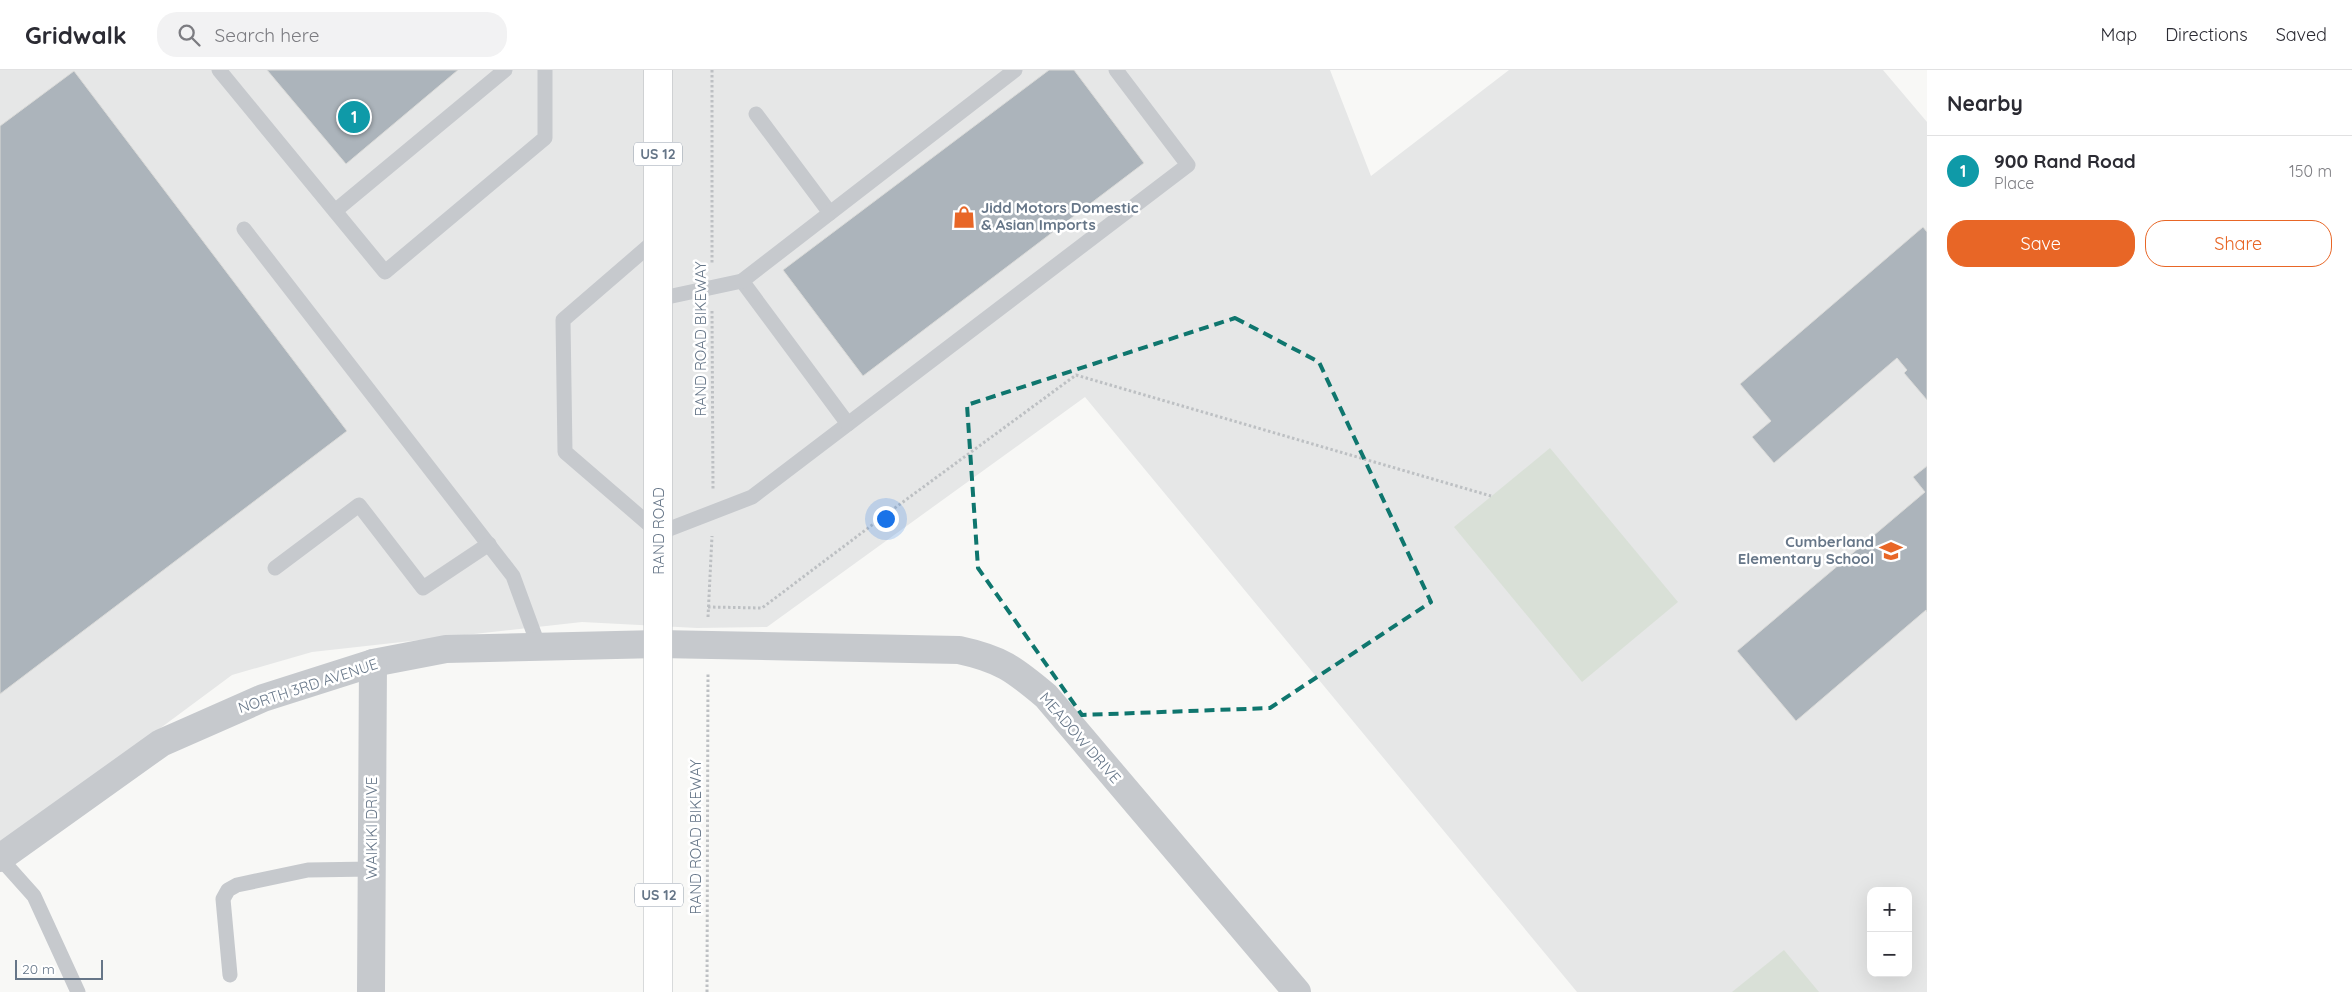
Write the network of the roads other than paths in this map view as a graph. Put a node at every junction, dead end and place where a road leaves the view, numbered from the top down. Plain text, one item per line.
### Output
1 (219, 70) edge
2 (505, 70) edge
3 (545, 70) edge
4 (658, 70) edge
5 (1015, 70) edge
6 (1116, 70) edge
7 (756, 114) dead end
8 (335, 211) junction
9 (830, 213) junction
10 (244, 229) dead end
11 (658, 238) junction
12 (742, 281) junction
13 (658, 299) junction
14 (848, 424) junction
15 (659, 532) junction
16 (489, 544) junction
17 (275, 568) dead end
18 (659, 644) junction
19 (539, 647) junction
20 (373, 663) junction
21 (0, 858) edge
22 (372, 869) junction
23 (230, 975) dead end
24 (78, 992) edge
25 (371, 992) edge
26 (658, 992) edge
27 (1297, 992) edge

1 - 8 lane
2 - 8 lane
3 - 8 lane
4 - 11 main road, RAND ROAD / US 12
5 - 9 lane
6 - 14 lane
7 - 9 lane
9 - 12 lane
10 - 16 lane
11 - 13 main road, RAND ROAD / US 12
11 - 15 lane
12 - 13 lane
12 - 14 lane
13 - 15 main road, RAND ROAD / US 12
14 - 15 lane
15 - 18 main road, RAND ROAD / US 12
16 - 17 lane
16 - 19 lane
18 - 19 street, NORTH 3RD AVENUE
18 - 26 main road, RAND ROAD / US 12
18 - 27 street, MEADOW DRIVE
19 - 20 street, NORTH 3RD AVENUE
20 - 21 street, NORTH 3RD AVENUE
20 - 22 street, WAIKIKI DRIVE
21 - 24 lane
22 - 23 lane
22 - 25 street, WAIKIKI DRIVE

